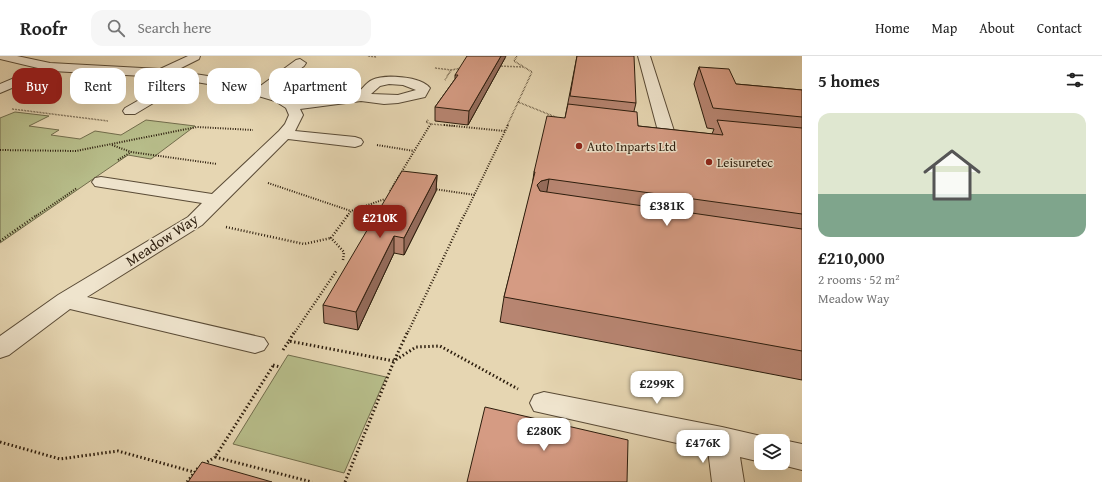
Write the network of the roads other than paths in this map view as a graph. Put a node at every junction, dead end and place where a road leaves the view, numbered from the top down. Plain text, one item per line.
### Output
1 (2, 56) edge
2 (95, 56) edge
3 (644, 56) edge
4 (195, 57) dead end
5 (300, 63) dead end
6 (50, 67) junction
7 (172, 68) edge
8 (68, 69) junction
9 (134, 72) edge
10 (199, 78) edge
11 (0, 89) edge
12 (262, 91) junction
13 (142, 104) edge
14 (307, 104) edge
15 (292, 106) junction
16 (130, 111) road end
17 (288, 129) junction
18 (651, 129) edge
19 (354, 142) road end
20 (101, 182) dead end
21 (218, 200) junction
22 (66, 300) junction
23 (255, 344) dead end
24 (0, 349) edge
25 (544, 403) road end
26 (722, 440) junction
27 (754, 447) edge
28 (790, 454) edge
29 (802, 457) edge
30 (728, 482) edge

1 - 6 street
2 - 8 street
3 - 18 street
4 - 7 street
5 - 12 street
6 - 8 street
6 - 11 street
8 - 9 street
10 - 12 street
12 - 15 street
13 - 16 street
14 - 15 street
15 - 17 street
17 - 19 street
17 - 21 street, Meadow Way
20 - 21 street
21 - 22 street, Meadow Way
22 - 23 street
22 - 24 street, Meadow Way
25 - 26 street
26 - 27 street
26 - 30 street
28 - 29 street

